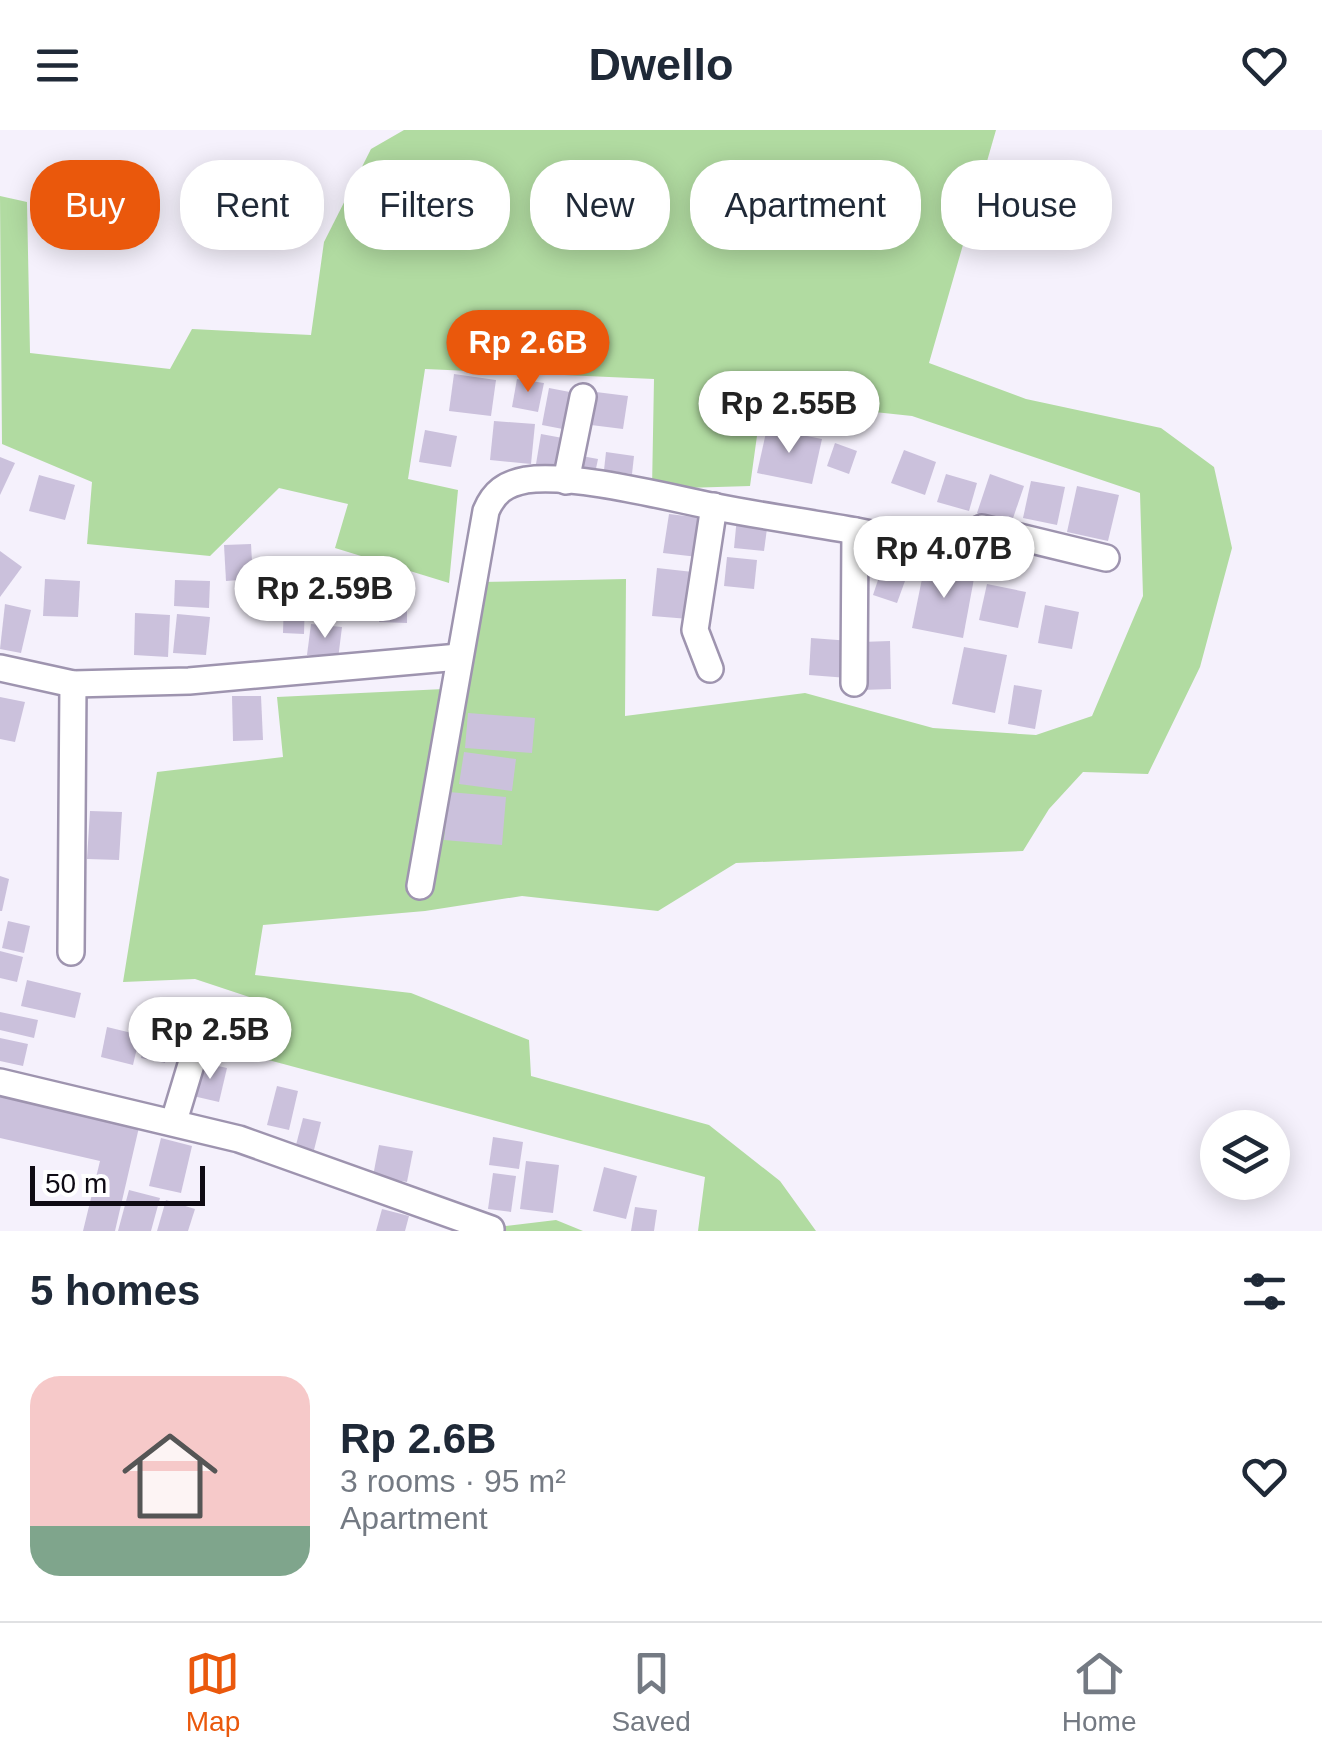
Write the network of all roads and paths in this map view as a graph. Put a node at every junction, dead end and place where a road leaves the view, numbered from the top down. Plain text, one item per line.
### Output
1 (583, 397) dead end
2 (566, 482) junction
3 (714, 506) junction
4 (855, 531) junction
5 (1106, 558) dead end
6 (459, 657) junction
7 (0, 668) edge
8 (710, 670) dead end
9 (854, 683) dead end
10 (73, 684) junction
11 (420, 886) dead end
12 (70, 952) dead end
13 (199, 1038) dead end
14 (0, 1082) edge
15 (174, 1121) junction
16 (492, 1229) edge

1 - 2 street
2 - 3 street
2 - 6 street
3 - 4 street
3 - 8 street
4 - 5 street
4 - 9 street
6 - 10 street
6 - 11 street
7 - 10 street
10 - 12 street
13 - 15 street
14 - 15 street
15 - 16 street

